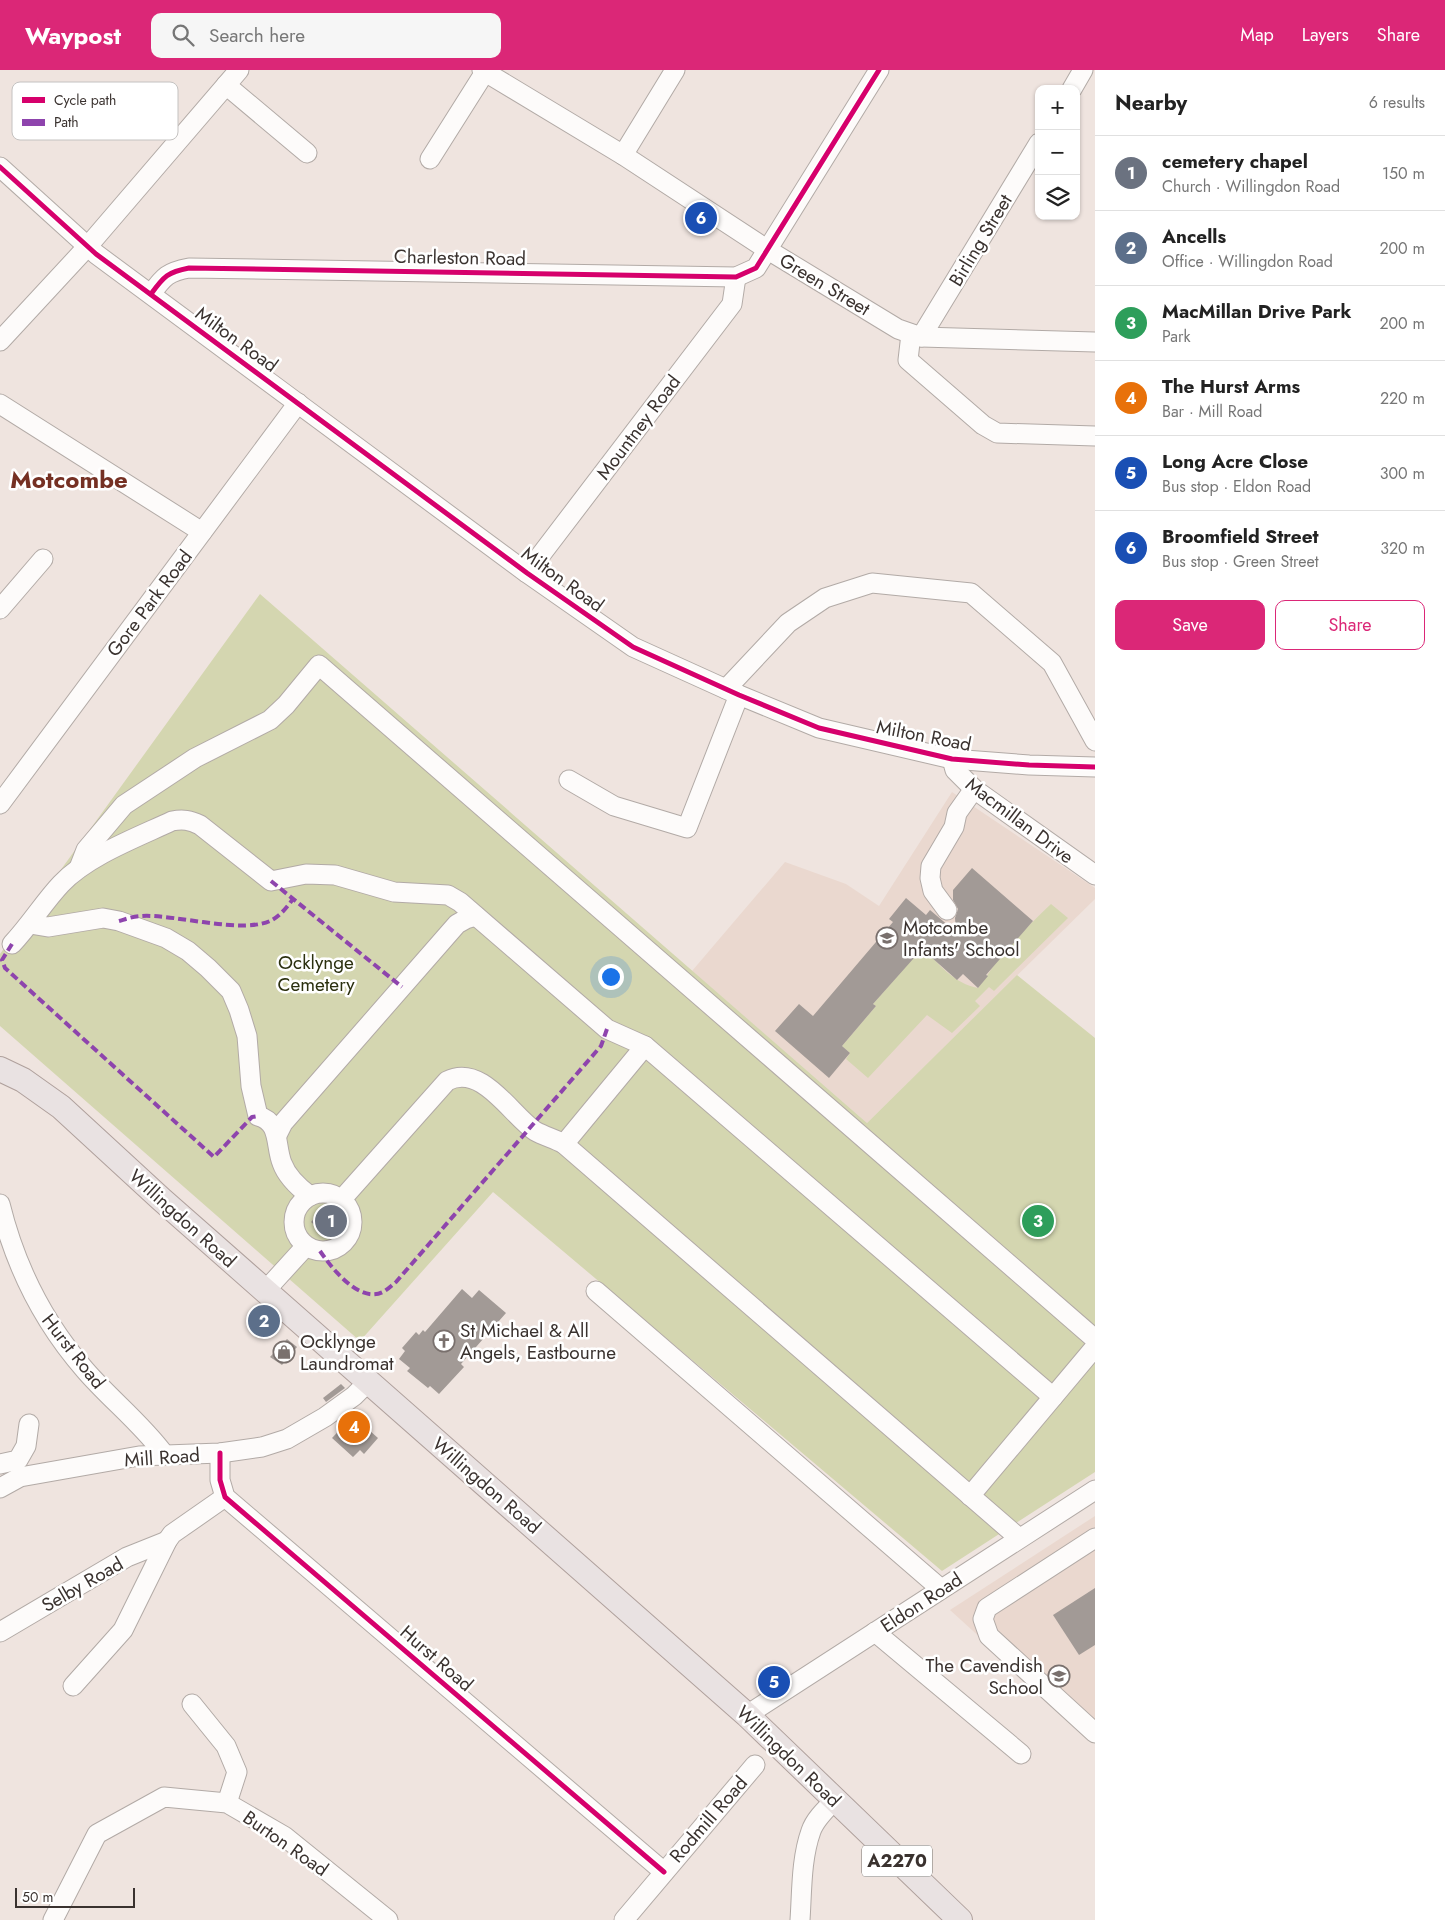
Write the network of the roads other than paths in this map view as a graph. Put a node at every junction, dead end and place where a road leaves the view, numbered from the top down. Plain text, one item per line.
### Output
1 (239, 70) edge
2 (675, 70) edge
3 (879, 70) edge
4 (1083, 70) edge
5 (484, 71) edge
6 (226, 85) junction
7 (1074, 85) edge
8 (1035, 149) edge
9 (307, 153) dead end
10 (623, 155) junction
11 (430, 159) dead end
12 (0, 167) edge
13 (88, 246) junction
14 (768, 250) junction
15 (736, 277) junction
16 (151, 294) junction
17 (916, 335) junction
18 (2, 337) edge
19 (1095, 342) edge
20 (298, 403) junction
21 (0, 404) edge
22 (1095, 436) edge
23 (202, 532) junction
24 (43, 560) dead end
25 (527, 572) junction
26 (0, 608) edge
27 (733, 692) junction
28 (1095, 742) edge
29 (952, 759) junction
30 (1095, 767) edge
31 (569, 780) dead end
32 (974, 789) junction
33 (0, 804) edge
34 (79, 868) junction
35 (1095, 875) edge
36 (947, 910) dead end
37 (476, 916) junction
38 (30, 924) junction
39 (12, 944) dead end
40 (645, 1046) junction
41 (0, 1069) edge
42 (277, 1135) junction
43 (564, 1144) junction
44 (310, 1196) junction
45 (342, 1199) junction
46 (0, 1204) edge
47 (306, 1246) junction
48 (265, 1291) junction
49 (596, 1291) dead end
50 (1095, 1339) edge
51 (1095, 1347) edge
52 (369, 1381) junction
53 (1053, 1397) junction
54 (29, 1424) dead end
55 (220, 1453) junction
56 (164, 1454) junction
57 (0, 1464) edge
58 (0, 1488) edge
59 (1095, 1490) edge
60 (970, 1496) junction
61 (225, 1497) junction
62 (170, 1537) junction
63 (1019, 1538) junction
64 (1095, 1538) edge
65 (941, 1589) junction
66 (0, 1632) edge
67 (875, 1632) junction
68 (73, 1686) dead end
69 (192, 1704) dead end
70 (747, 1715) junction
71 (1093, 1727) edge
72 (1021, 1754) dead end
73 (755, 1765) dead end
74 (835, 1800) junction
75 (227, 1803) junction
76 (664, 1872) junction
77 (53, 1920) edge
78 (388, 1920) edge
79 (624, 1920) edge
80 (800, 1920) edge
81 (960, 1920) edge

1 - 6 street
2 - 10 street
3 - 14 street, Charleston Road
4 - 7 street
5 - 10 street, Green Street
5 - 11 street
6 - 9 street
6 - 13 street
8 - 17 street, Birling Street
10 - 14 street, Green Street
12 - 13 street, Milton Road
13 - 16 street, Milton Road
13 - 18 street
14 - 15 street, Charleston Road
14 - 17 street, Green Street
15 - 16 street, Charleston Road
15 - 25 street, Mountney Road
16 - 20 street, Milton Road
17 - 19 street, Green Street
17 - 22 street
20 - 23 street, Gore Park Road
20 - 25 street, Milton Road
21 - 23 street
23 - 33 street, Gore Park Road
24 - 26 street
25 - 27 street, Milton Road
27 - 28 street
27 - 29 street, Milton Road
27 - 31 street
29 - 30 street, Milton Road
29 - 32 street, Macmillan Drive
32 - 35 street, Macmillan Drive
32 - 36 street
34 - 37 street
34 - 38 street
34 - 50 street
37 - 40 street
37 - 42 street
38 - 39 street
38 - 42 street
40 - 43 street
40 - 53 street
41 - 48 main road, Willingdon Road / A2270
42 - 44 street
43 - 45 street
43 - 60 street
44 - 45 street
44 - 47 street
45 - 47 street
46 - 56 street, Hurst Road
47 - 48 street
48 - 52 main road, Willingdon Road / A2270
49 - 65 street
51 - 53 street
52 - 55 street, Mill Road
52 - 70 main road, Willingdon Road / A2270
53 - 60 street
54 - 57 street
55 - 56 street, Mill Road
55 - 61 street
56 - 58 street, Mill Road
59 - 63 street, Eldon Road
60 - 63 street
61 - 62 street, Selby Road
61 - 76 street, Hurst Road
62 - 66 street, Selby Road
62 - 68 street
63 - 65 street, Eldon Road
64 - 71 street
65 - 67 street, Eldon Road
67 - 70 street, Eldon Road
67 - 72 street
69 - 75 street
70 - 74 main road, Willingdon Road / A2270
73 - 76 street, Rodmill Road
74 - 80 street
74 - 81 main road, Willingdon Road / A2270
75 - 77 street, Burton Road
75 - 78 street, Burton Road
76 - 79 street, Rodmill Road

